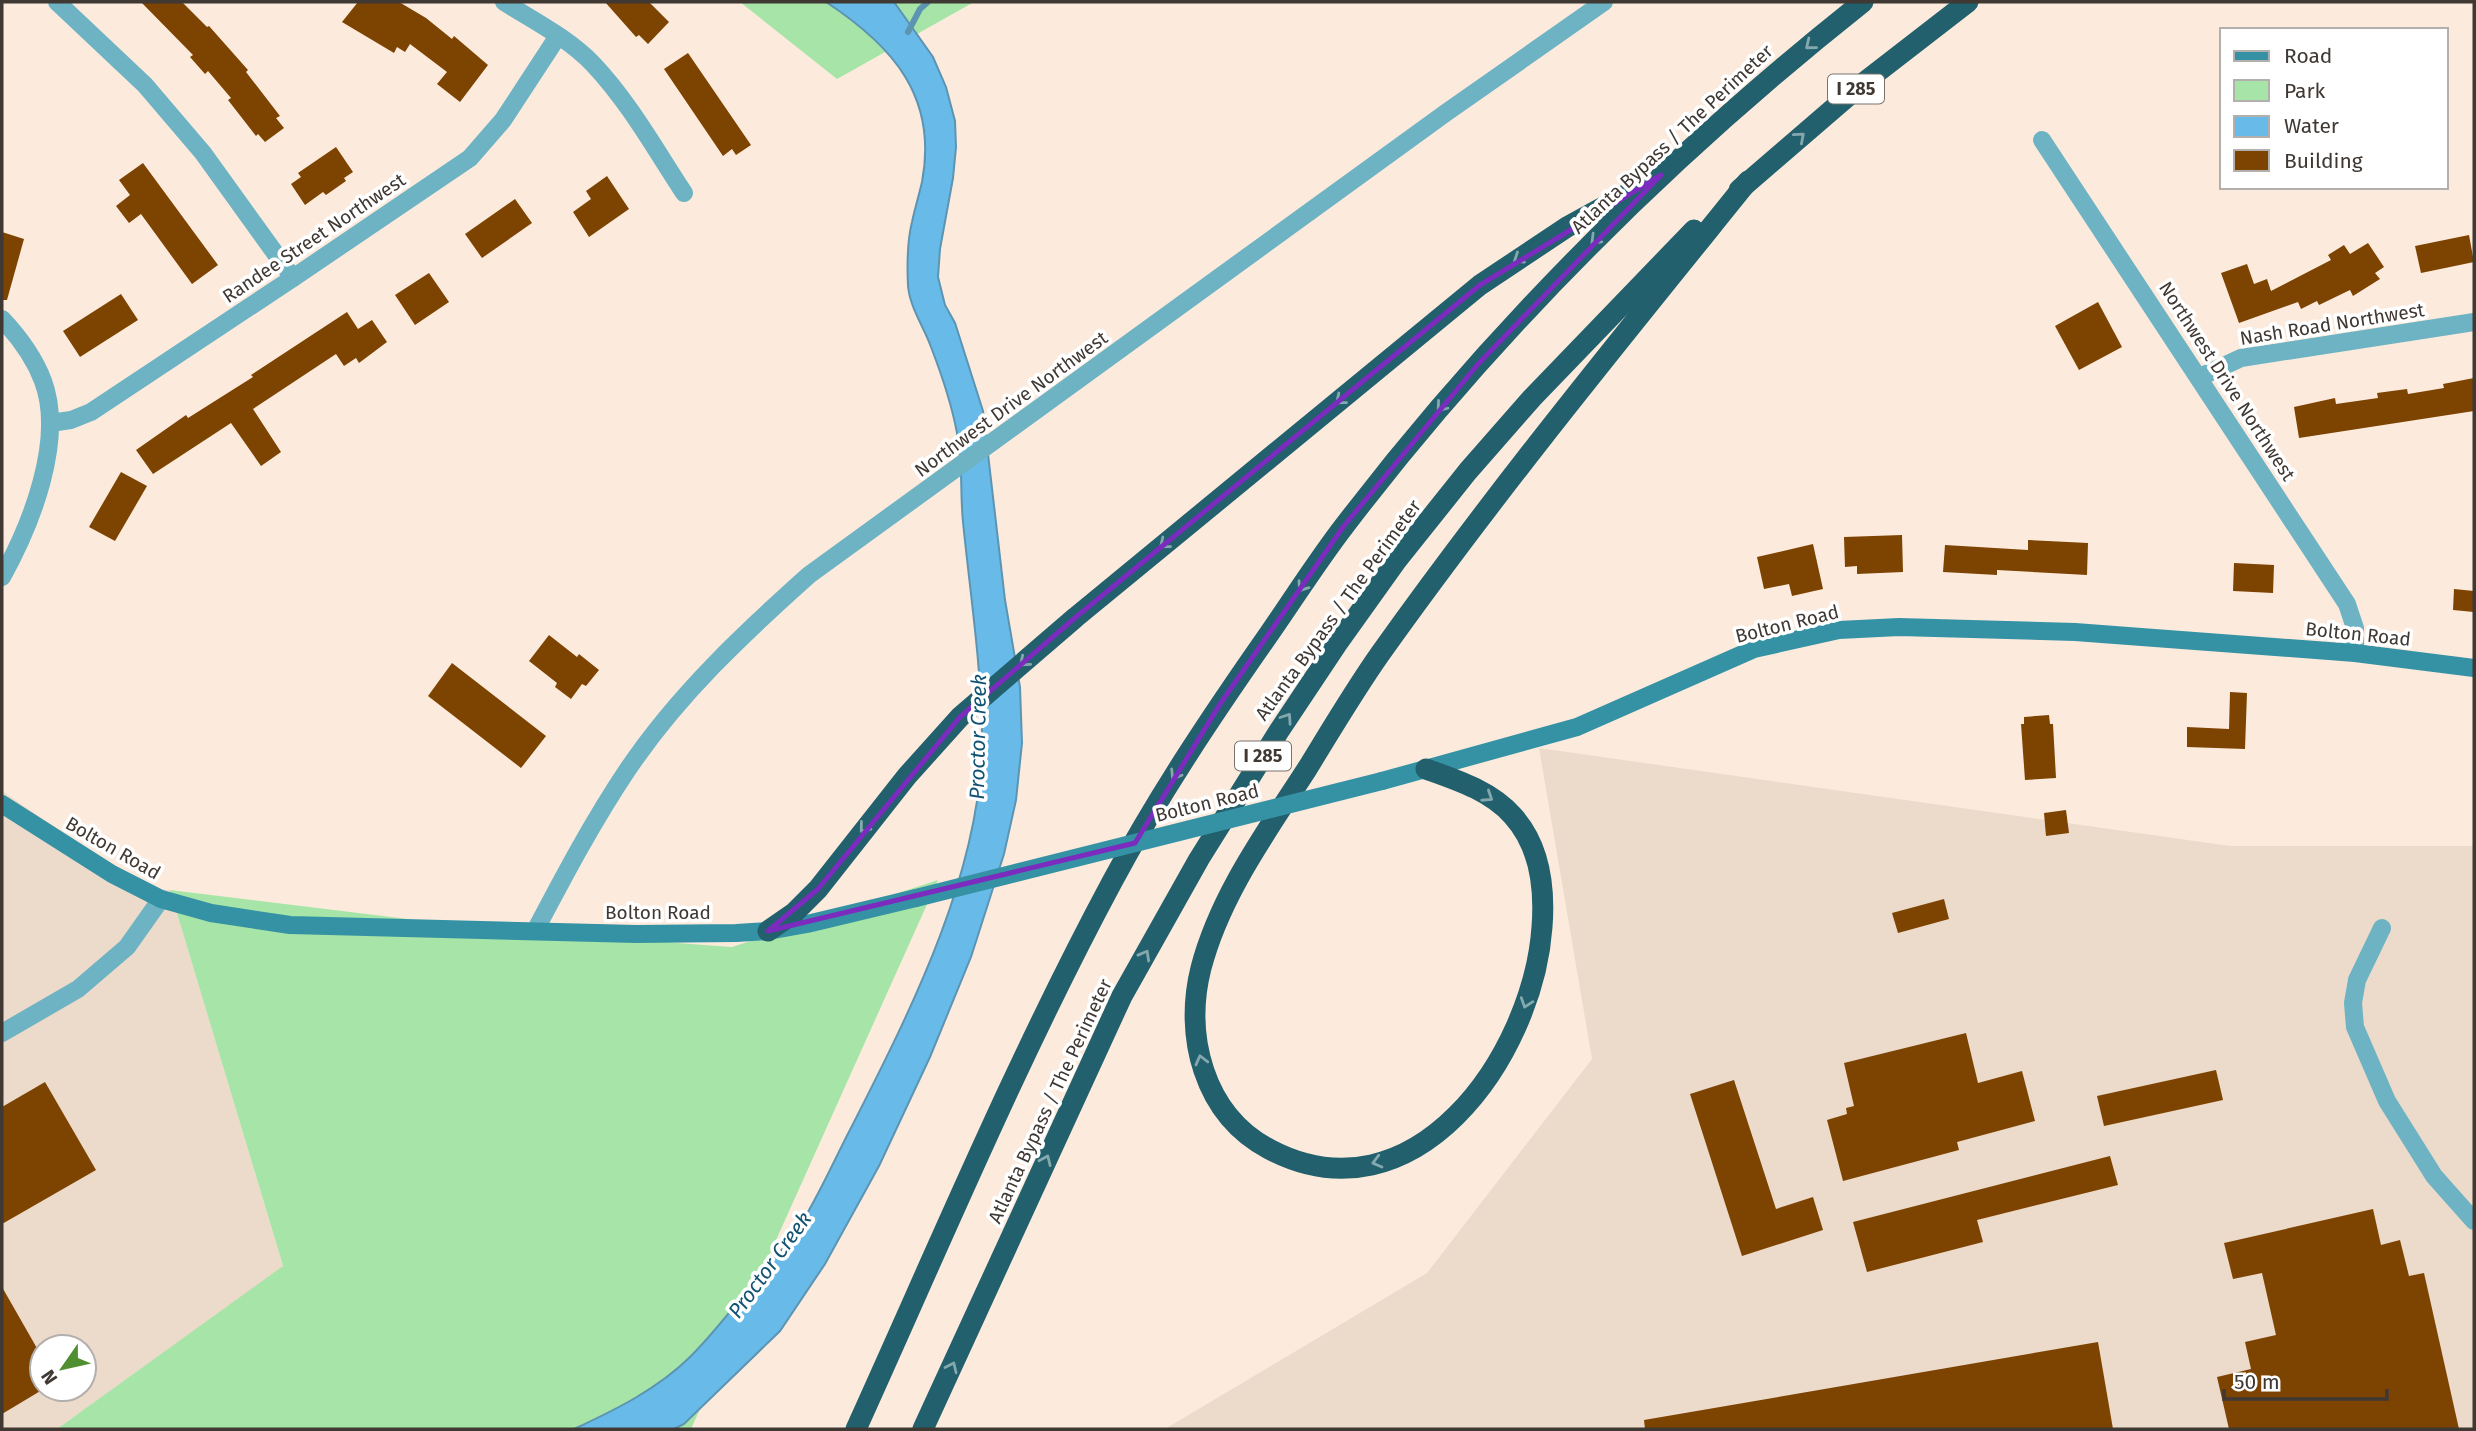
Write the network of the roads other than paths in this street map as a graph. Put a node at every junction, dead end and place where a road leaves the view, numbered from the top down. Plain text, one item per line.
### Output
1 (57, 2) edge
2 (504, 2) edge
3 (1604, 2) edge
4 (1863, 2) edge
5 (1968, 2) edge
6 (558, 36) junction
7 (2042, 139) dead end
8 (1661, 175) junction
9 (1748, 181) junction
10 (684, 193) dead end
11 (293, 278) junction
12 (2, 318) edge
13 (2474, 322) edge
14 (2200, 377) junction
15 (50, 423) junction
16 (2, 577) edge
17 (2355, 653) junction
18 (2474, 668) edge
19 (1426, 769) junction
20 (2, 804) edge
21 (161, 899) junction
22 (2382, 928) dead end
23 (535, 931) junction
24 (768, 931) junction
25 (2, 1033) edge
26 (2474, 1221) edge
27 (856, 1429) edge
28 (923, 1429) edge

1 - 11 street
2 - 6 street
3 - 23 street, Northwest Drive Northwest
4 -> 8 highway, Atlanta Bypass / The Perimeter
9 -> 5 highway, Atlanta Bypass / The Perimeter / I 285
6 - 10 street
6 - 11 street, Randee Street Northwest
7 - 14 street, Northwest Drive Northwest
8 -> 24 highway
8 -> 27 highway, Atlanta Bypass / The Perimeter
19 -> 9 highway
28 -> 9 highway, Atlanta Bypass / The Perimeter / I 285
11 - 15 street, Randee Street Northwest
12 - 15 street
13 - 14 street, Nash Road Northwest
14 - 17 street, Northwest Drive Northwest
15 - 16 street
17 - 18 main road, Bolton Road
17 - 19 main road, Bolton Road
19 - 24 main road, Bolton Road, bridge
20 - 21 main road, Bolton Road
21 - 23 main road, Bolton Road
21 - 25 street
22 - 26 street
23 - 24 main road, Bolton Road

